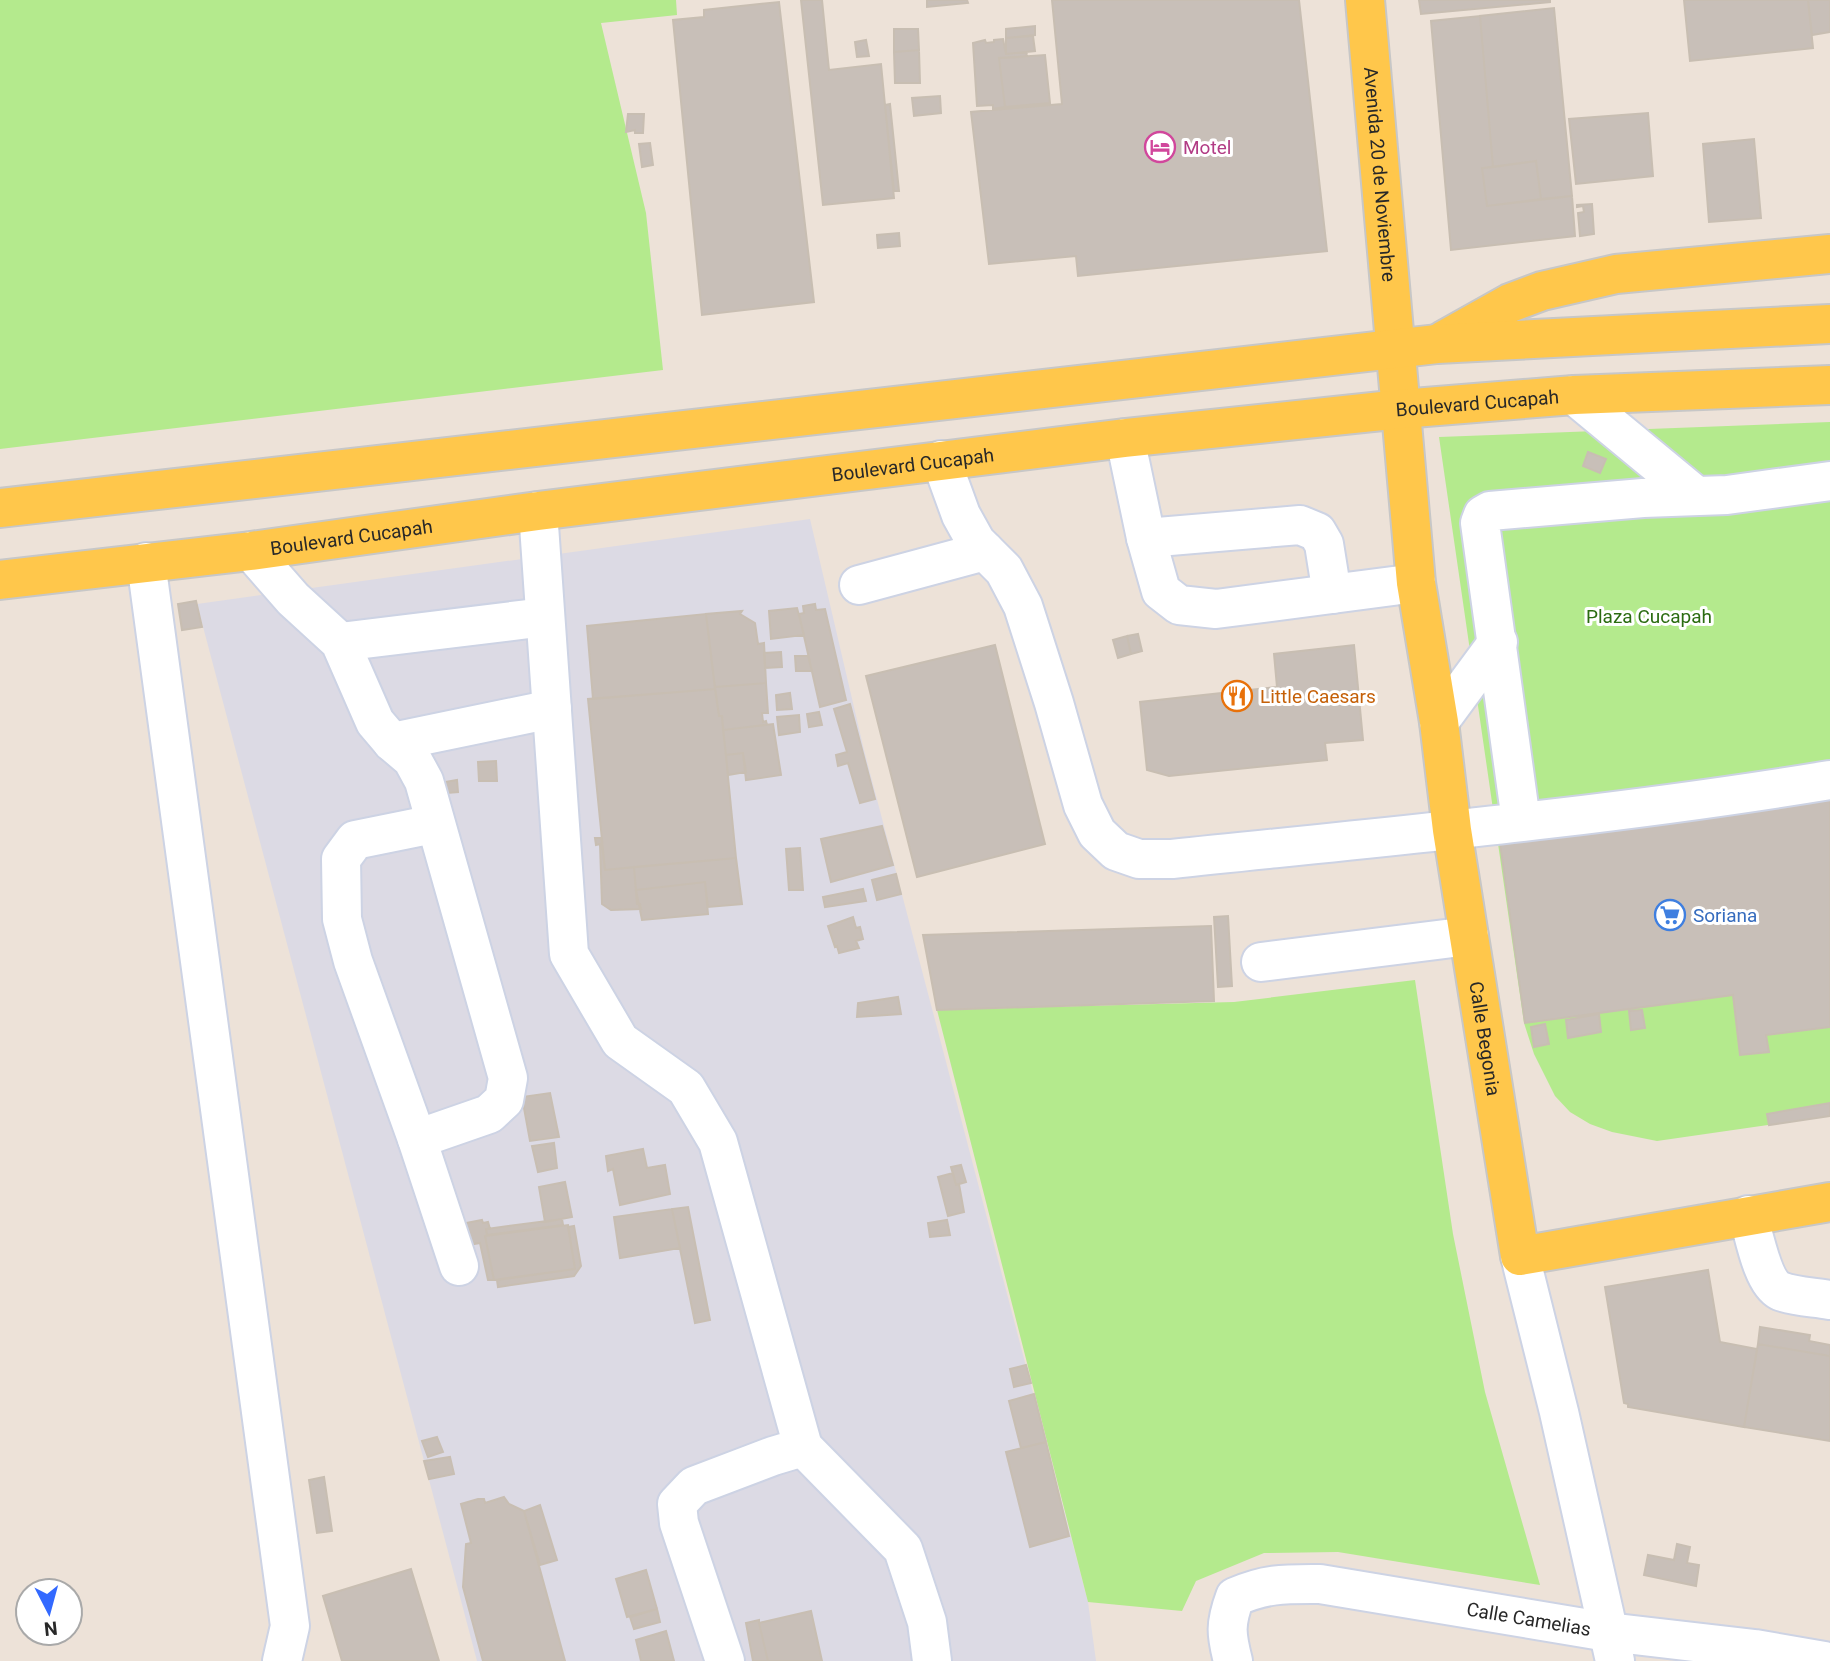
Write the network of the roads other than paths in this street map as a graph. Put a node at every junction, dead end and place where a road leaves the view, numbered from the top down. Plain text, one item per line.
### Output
1 (1365, 0) edge
2 (1830, 254) edge
3 (1830, 324) edge
4 (1437, 344) junction
5 (1395, 349) junction
6 (1830, 385) edge
7 (1574, 395) junction
8 (1401, 409) junction
9 (1125, 438) junction
10 (941, 460) junction
11 (1830, 481) edge
12 (1695, 495) junction
13 (0, 508) edge
14 (538, 511) junction
15 (1146, 538) junction
16 (251, 551) junction
17 (985, 551) junction
18 (146, 562) junction
19 (0, 580) edge
20 (1416, 583) junction
21 (859, 585) dead end
22 (1332, 594) junction
23 (545, 617) junction
24 (340, 642) junction
25 (1498, 642) junction
26 (552, 709) junction
27 (1439, 722) junction
28 (392, 742) junction
29 (1830, 780) edge
30 (1521, 821) junction
31 (434, 824) junction
32 (1452, 830) junction
33 (1469, 936) junction
34 (1261, 962) dead end
35 (417, 1139) junction
36 (1830, 1202) edge
37 (1748, 1215) junction
38 (1520, 1256) junction
39 (459, 1266) dead end
40 (1830, 1300) edge
41 (803, 1447) junction
42 (1611, 1646) edge
43 (282, 1661) edge
44 (726, 1661) edge
45 (932, 1661) edge
46 (1233, 1661) edge
47 (1824, 1661) edge

1 - 5 main road, Avenida 20 de Noviembre
2 - 4 main road
3 - 4 main road
4 - 5 main road
5 - 8 main road, Avenida 20 de Noviembre
5 - 13 main road
6 - 7 main road, Boulevard Cucapah
7 - 8 main road, Boulevard Cucapah
7 - 12 street
8 - 9 main road, Boulevard Cucapah
8 - 20 main road, Calle Begonia
9 - 10 main road, Boulevard Cucapah
9 - 15 street
10 - 14 main road, Boulevard Cucapah
10 - 17 street
11 - 12 street
12 - 25 street
14 - 16 main road, Boulevard Cucapah
14 - 23 street
15 - 22 street
15 - 22 street
16 - 18 main road, Boulevard Cucapah
16 - 24 street
17 - 21 street
17 - 32 street
18 - 19 main road, Boulevard Cucapah
18 - 43 street
20 - 22 street
20 - 27 main road, Calle Begonia
23 - 24 street
23 - 26 street
24 - 28 street
25 - 27 street
25 - 30 street
26 - 28 street
26 - 41 street
27 - 32 main road, Calle Begonia
28 - 31 street
29 - 30 street
30 - 32 street
31 - 35 street
31 - 35 street
32 - 33 main road, Calle Begonia
33 - 34 street
33 - 38 main road, Calle Begonia
35 - 39 street
36 - 37 main road
37 - 38 main road
37 - 40 street
38 - 42 street, Calle Begonia
41 - 44 street
41 - 45 street
42 - 46 street, Calle Camelias
42 - 47 street, Calle Camelias

